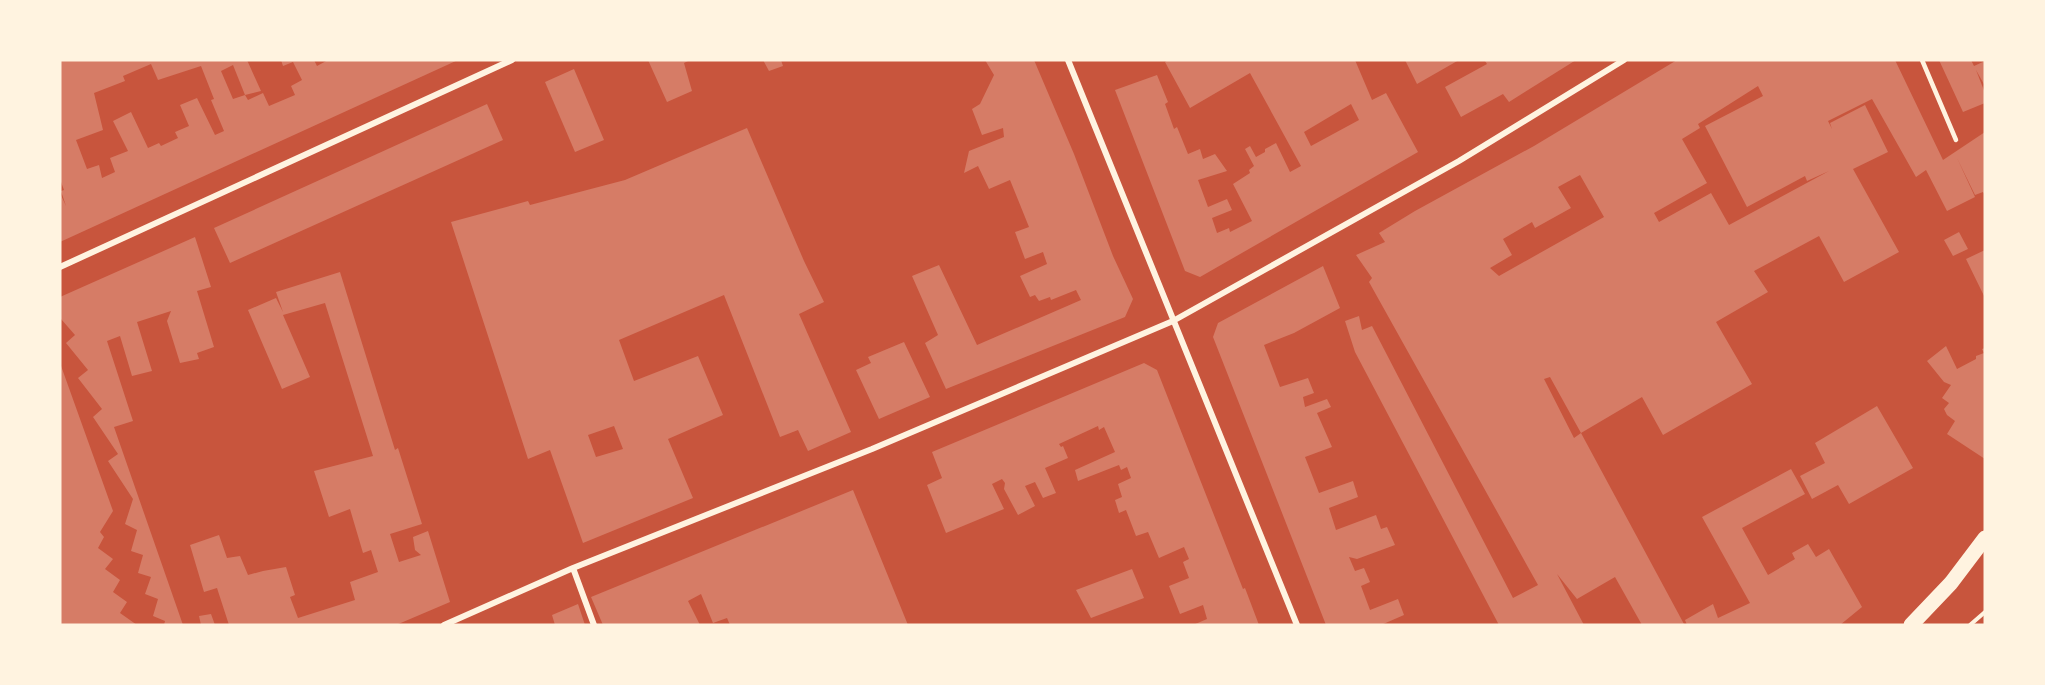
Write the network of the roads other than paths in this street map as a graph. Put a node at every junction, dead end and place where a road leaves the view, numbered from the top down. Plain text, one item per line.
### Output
1 (512, 60) edge
2 (1068, 60) edge
3 (1624, 60) edge
4 (1922, 60) edge
5 (1956, 140) dead end
6 (60, 267) edge
7 (1173, 321) junction
8 (1985, 538) edge
9 (573, 568) junction
10 (444, 625) edge
11 (594, 625) edge
12 (1297, 625) edge
13 (1911, 625) edge

1 - 6 street
2 - 7 street
3 - 7 street
4 - 5 lane
7 - 9 street
7 - 12 street
8 - 13 main road
9 - 10 street
9 - 11 street

